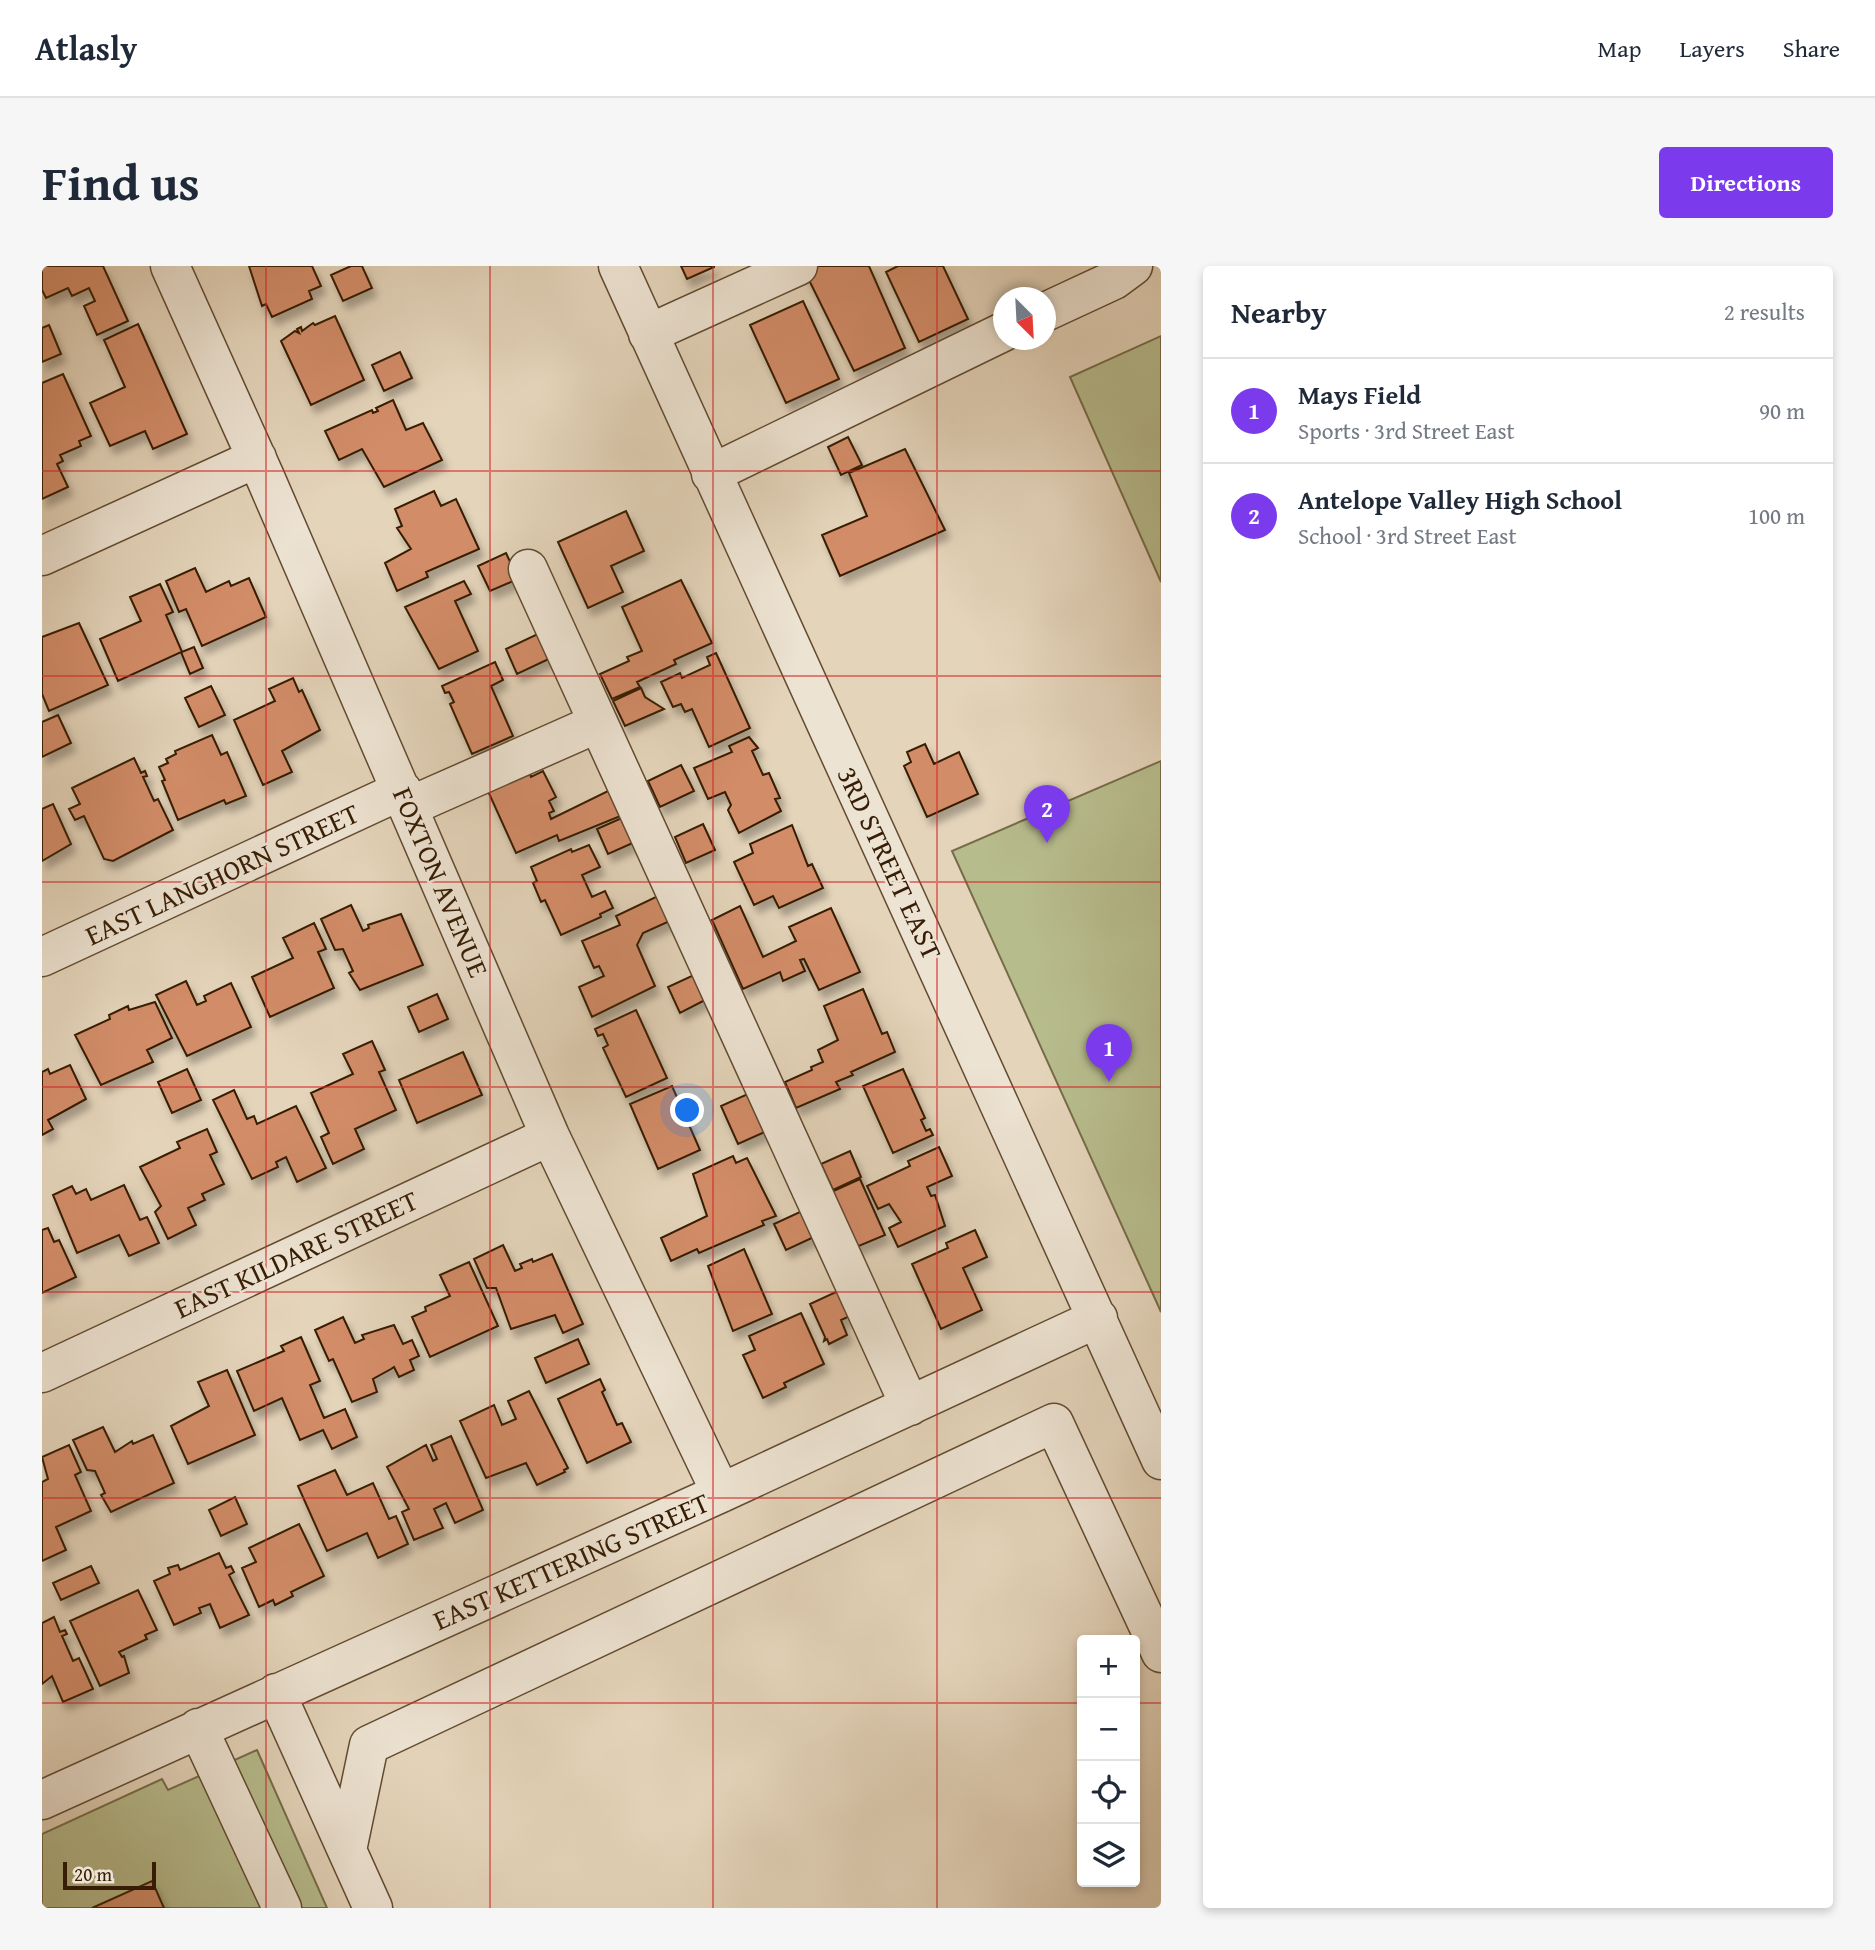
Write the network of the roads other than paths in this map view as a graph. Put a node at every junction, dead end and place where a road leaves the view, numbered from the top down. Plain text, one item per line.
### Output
1 (170, 266) edge
2 (618, 266) edge
3 (798, 266) edge
4 (1133, 266) edge
5 (1056, 307) edge
6 (648, 334) junction
7 (993, 337) edge
8 (257, 458) junction
9 (711, 474) junction
10 (42, 556) edge
11 (528, 569) dead end
12 (598, 723) junction
13 (405, 799) junction
14 (42, 957) edge
15 (550, 1136) junction
16 (1098, 1318) junction
17 (42, 1373) edge
18 (910, 1406) junction
19 (1161, 1461) edge
20 (721, 1493) junction
21 (1161, 1653) edge
22 (276, 1693) junction
23 (198, 1728) junction
24 (42, 1800) edge
25 (347, 1850) junction
26 (282, 1908) edge
27 (373, 1908) edge

1 - 8 street, FOXTON AVENUE
2 - 6 street, 3RD STREET EAST
3 - 6 street
4 - 5 street
6 - 9 street, 3RD STREET EAST
7 - 9 street
8 - 10 street
8 - 13 street, FOXTON AVENUE
9 - 16 street, 3RD STREET EAST
11 - 12 street
12 - 13 street, EAST LANGHORN STREET
12 - 18 street
13 - 14 street, EAST LANGHORN STREET
13 - 15 street, FOXTON AVENUE
15 - 17 street, EAST KILDARE STREET
15 - 20 street, FOXTON AVENUE
16 - 18 street, EAST KETTERING STREET
16 - 19 street, 3RD STREET EAST
18 - 20 street, EAST KETTERING STREET
20 - 22 street, EAST KETTERING STREET
21 - 25 street
22 - 23 street, EAST KETTERING STREET
22 - 25 street
23 - 24 street, EAST KETTERING STREET
23 - 26 street
25 - 27 street

